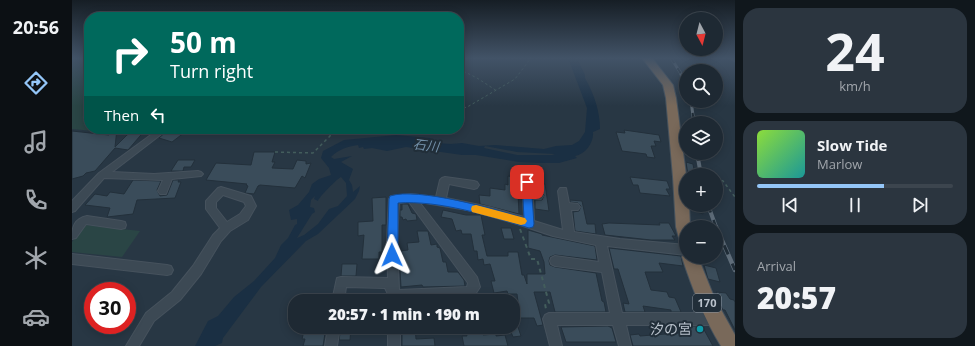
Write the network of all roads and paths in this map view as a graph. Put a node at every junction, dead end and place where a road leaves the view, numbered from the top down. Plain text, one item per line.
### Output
1 (469, 74) edge
2 (518, 74) edge
3 (660, 74) edge
4 (497, 91) junction
5 (464, 108) edge
6 (157, 134) edge
7 (331, 134) edge
8 (275, 152) dead end
9 (198, 174) dead end
10 (102, 175) junction
11 (169, 176) junction
12 (723, 181) edge
13 (527, 182) dead end
14 (468, 186) dead end
15 (163, 191) dead end
16 (563, 191) dead end
17 (527, 195) junction
18 (538, 196) dead end
19 (735, 197) edge
20 (411, 198) junction
21 (440, 202) junction
22 (565, 206) junction
23 (575, 207) dead end
24 (72, 208) edge
25 (518, 220) junction
26 (683, 220) edge
27 (529, 224) junction
28 (121, 225) dead end
29 (226, 228) dead end
30 (72, 235) edge
31 (569, 235) junction
32 (600, 240) junction
33 (679, 249) edge
34 (72, 259) edge
35 (555, 261) dead end
36 (692, 264) edge
37 (607, 268) junction
38 (167, 270) dead end
39 (339, 294) edge
40 (392, 294) edge
41 (394, 294) edge
42 (436, 294) edge
43 (549, 319) junction
44 (714, 319) junction
45 (618, 320) junction
46 (333, 334) edge
47 (394, 334) edge
48 (132, 346) edge
49 (331, 346) edge
50 (394, 346) edge
51 (556, 346) edge
52 (625, 346) edge
53 (731, 346) edge

1 - 4 path
2 - 4 path
3 - 26 highway
4 - 5 path
6 - 10 street
7 - 8 path
9 - 11 street
10 - 11 street
10 - 24 street
11 - 15 street
12 - 19 path
13 - 17 street
14 - 21 street
16 - 22 street
17 - 18 street
17 - 27 street
20 - 21 street
20 - 41 street
20 - 42 street
21 - 25 street
22 - 23 street
22 - 31 street
25 - 27 street
25 - 43 path
27 - 31 street
28 - 30 street
29 - 48 street
31 - 32 street
32 - 33 street
32 - 37 street
34 - 38 street
35 - 37 street
36 - 44 highway, 170
37 - 45 street
39 - 40 street
43 - 45 street
43 - 51 street
44 - 45 street
44 - 53 highway, 170
45 - 52 street
46 - 49 street
47 - 50 street

